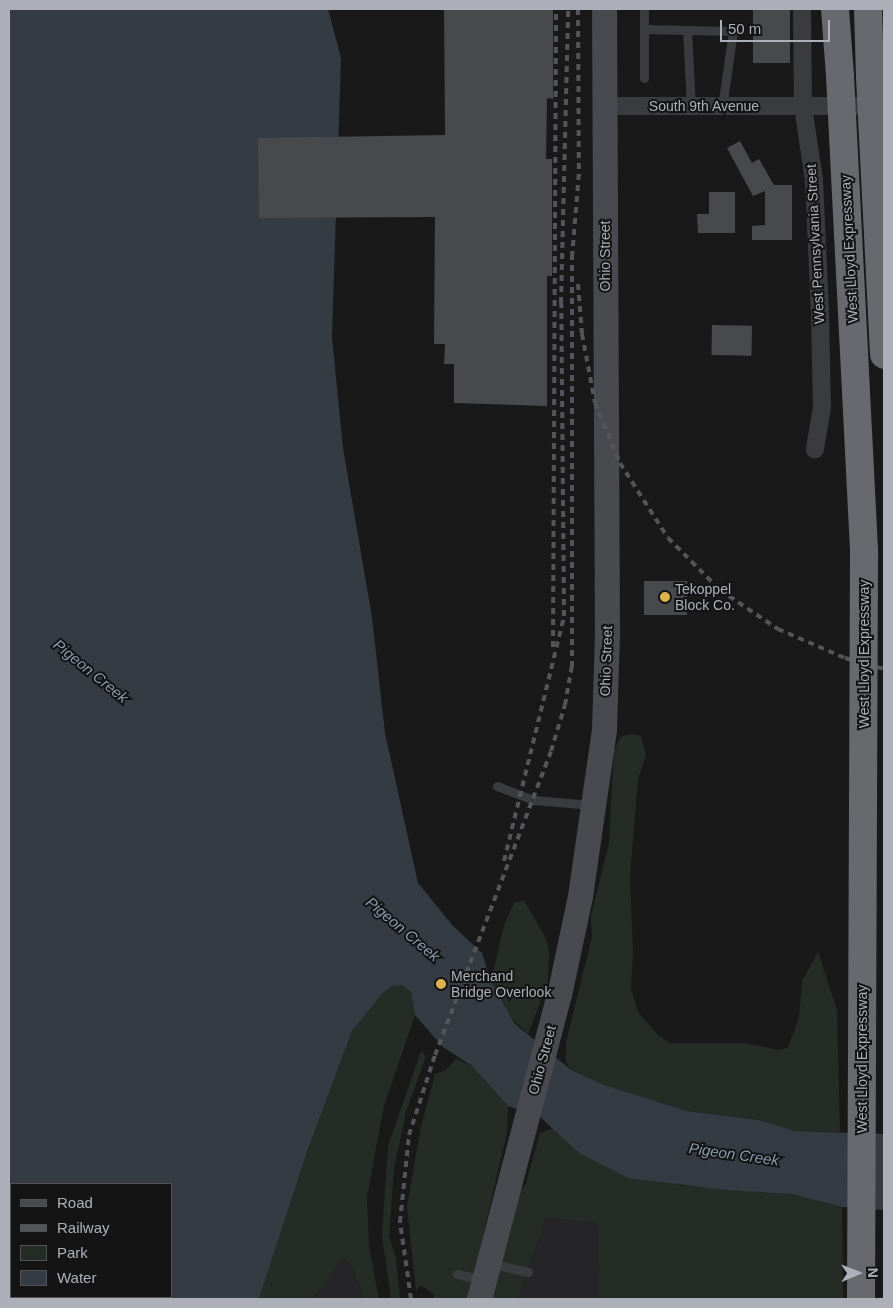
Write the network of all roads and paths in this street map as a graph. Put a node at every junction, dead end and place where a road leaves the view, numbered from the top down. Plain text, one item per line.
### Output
1 (604, 9) edge
2 (644, 9) edge
3 (802, 9) edge
4 (835, 9) edge
5 (868, 9) edge
6 (644, 29) junction
7 (687, 30) junction
8 (644, 78) dead end
9 (604, 106) junction
10 (691, 106) junction
11 (884, 106) edge
12 (722, 107) junction
13 (803, 107) junction
14 (884, 355) edge
15 (815, 449) dead end
16 (497, 786) dead end
17 (595, 806) junction
18 (528, 1272) dead end
19 (457, 1274) dead end
20 (483, 1280) edge
21 (861, 1299) edge

1 - 9 street, Ohio Street
2 - 6 lane
3 - 13 street, West Pennsylvania Street
4 - 21 highway, West Lloyd Expressway, bridge
5 - 14 highway, bridge
6 - 7 lane
6 - 8 lane
7 - 10 lane
7 - 12 lane
9 - 10 street, South 9th Avenue
9 - 17 street, Ohio Street
10 - 12 street, South 9th Avenue
11 - 13 street, South 9th Avenue
12 - 13 street, South 9th Avenue
13 - 15 street, West Pennsylvania Street
16 - 17 lane
17 - 20 street, Ohio Street
18 - 20 lane
19 - 20 lane

